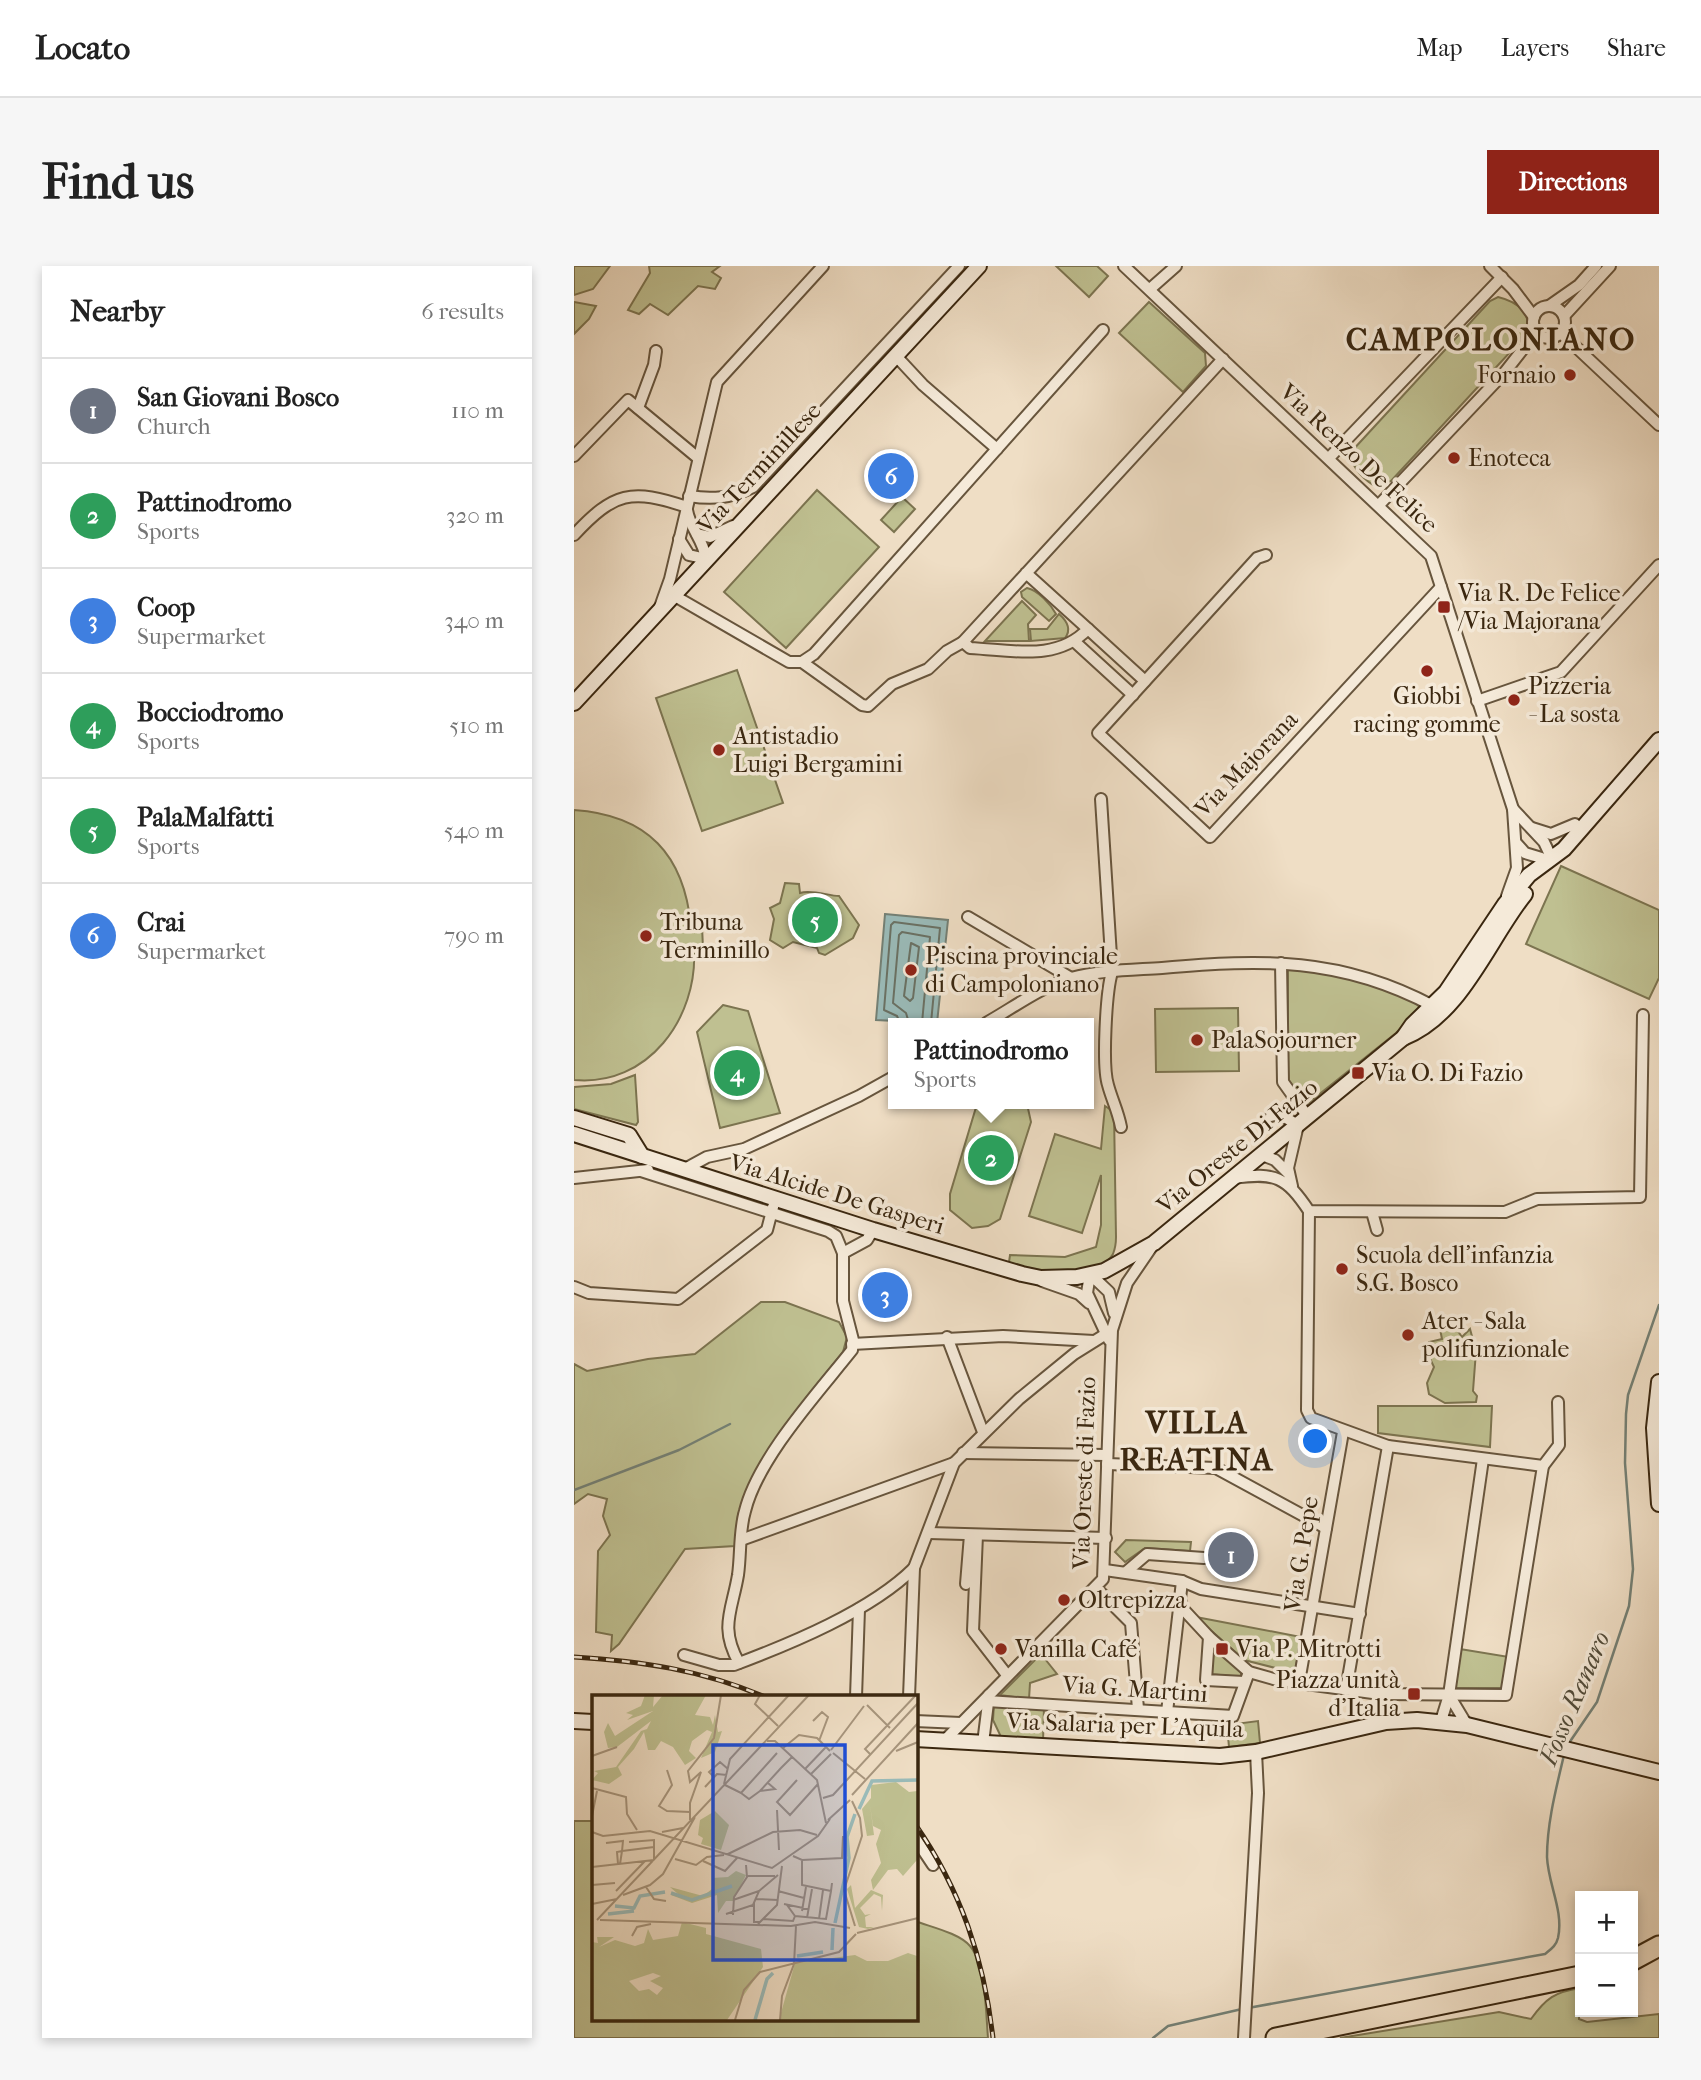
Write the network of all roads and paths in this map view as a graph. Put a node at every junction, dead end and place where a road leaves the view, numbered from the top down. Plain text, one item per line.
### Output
1 (823, 266) edge
2 (959, 266) edge
3 (979, 266) edge
4 (1124, 266) edge
5 (1176, 266) edge
6 (1490, 266) edge
7 (1596, 266) edge
8 (1610, 266) edge
9 (1502, 277) junction
10 (1150, 289) junction
11 (1513, 289) junction
12 (1547, 307) junction
13 (1564, 316) junction
14 (1534, 321) junction
15 (1103, 330) dead end
16 (1561, 333) junction
17 (1543, 337) junction
18 (1523, 349) junction
19 (656, 351) dead end
20 (895, 356) junction
21 (1223, 359) junction
22 (638, 408) junction
23 (1659, 425) edge
24 (997, 449) junction
25 (574, 456) edge
26 (698, 458) junction
27 (1329, 458) junction
28 (688, 502) junction
29 (1378, 505) junction
30 (574, 517) edge
31 (740, 523) junction
32 (583, 526) junction
33 (697, 534) junction
34 (574, 535) edge
35 (679, 539) junction
36 (1266, 555) dead end
37 (706, 559) junction
38 (1659, 565) edge
39 (1026, 573) junction
40 (1441, 586) junction
41 (673, 594) junction
42 (659, 609) junction
43 (1088, 629) junction
44 (963, 642) junction
45 (1075, 642) junction
46 (802, 662) junction
47 (1145, 681) junction
48 (1133, 695) junction
49 (1477, 701) junction
50 (574, 703) edge
51 (1659, 730) edge
52 (1659, 740) edge
53 (1101, 799) dead end
54 (1513, 809) junction
55 (1575, 824) junction
56 (1531, 827) junction
57 (1517, 844) junction
58 (1545, 863) junction
59 (1504, 904) junction
60 (968, 917) dead end
61 (1281, 963) junction
62 (1112, 972) junction
63 (1070, 978) junction
64 (1433, 1006) junction
65 (1643, 1015) dead end
66 (995, 1018) edge
67 (1404, 1038) junction
68 (888, 1080) edge
69 (1271, 1116) dead end
70 (574, 1118) edge
71 (1303, 1121) junction
72 (1121, 1127) dead end
73 (574, 1134) edge
74 (1262, 1155) junction
75 (642, 1163) junction
76 (679, 1167) junction
77 (1289, 1174) junction
78 (574, 1178) edge
79 (1234, 1178) junction
80 (1276, 1178) junction
81 (1292, 1186) junction
82 (775, 1199) junction
83 (1309, 1211) junction
84 (1372, 1212) junction
85 (772, 1214) junction
86 (873, 1230) junction
87 (1377, 1230) dead end
88 (1154, 1243) junction
89 (843, 1253) junction
90 (1022, 1274) junction
91 (1090, 1274) junction
92 (574, 1287) edge
93 (1090, 1303) junction
94 (1114, 1317) junction
95 (947, 1337) junction
96 (1108, 1338) junction
97 (1096, 1341) junction
98 (852, 1344) junction
99 (1659, 1382) edge
100 (1558, 1402) dead end
101 (983, 1432) junction
102 (1343, 1432) junction
103 (1388, 1446) junction
104 (963, 1453) junction
105 (1107, 1459) junction
106 (1483, 1459) junction
107 (954, 1463) junction
108 (1543, 1466) junction
109 (1659, 1504) edge
110 (1326, 1528) junction
111 (929, 1533) junction
112 (973, 1535) junction
113 (1106, 1538) junction
114 (741, 1540) junction
115 (1204, 1558) dead end
116 (914, 1568) junction
117 (1105, 1570) junction
118 (1126, 1572) junction
119 (1182, 1581) junction
120 (966, 1584) dead end
121 (1096, 1588) junction
122 (1180, 1599) junction
123 (1314, 1606) junction
124 (859, 1609) junction
125 (1360, 1614) junction
126 (1209, 1637) junction
127 (684, 1655) dead end
128 (739, 1663) junction
129 (1007, 1675) junction
130 (1246, 1677) junction
131 (1299, 1682) junction
132 (1346, 1690) junction
133 (856, 1695) edge
134 (909, 1695) edge
135 (1449, 1695) junction
136 (989, 1697) junction
137 (1138, 1709) junction
138 (1167, 1712) junction
139 (963, 1720) junction
140 (574, 1721) edge
141 (917, 1721) edge
142 (1441, 1721) junction
143 (592, 1722) edge
144 (1466, 1725) junction
145 (917, 1739) edge
146 (944, 1741) junction
147 (975, 1743) junction
148 (1256, 1752) junction
149 (1659, 1772) edge
150 (917, 1841) edge
151 (933, 1865) dead end
152 (1659, 1946) edge
153 (1638, 1957) edge
154 (1575, 1977) edge
155 (1244, 2038) edge
156 (1276, 2038) edge

1 - 26 street
2 - 28 street
3 - 20 street, Via Terminillese
4 - 10 street, Via Renzo De Felice
5 - 10 street
6 - 9 street
7 - 12 street
8 - 13 street
9 - 11 street
9 - 27 street
10 - 21 street, Via Renzo De Felice
11 - 12 street
11 - 14 street
12 - 13 street
12 - 14 street
13 - 16 street
14 - 17 street
14 - 18 street
15 - 24 street
16 - 17 street
16 - 23 street
17 - 18 street
18 - 29 street
19 - 22 street
20 - 24 street
20 - 31 street, Via Terminillese
21 - 27 street, Via Renzo De Felice
21 - 39 street
22 - 25 street
22 - 26 street
24 - 46 street
26 - 28 street
27 - 29 street, Via Renzo De Felice
28 - 32 street
28 - 33 street
28 - 35 street
29 - 40 street, Via Renzo De Felice
30 - 32 street
31 - 33 street
31 - 37 street, Via Terminillese
32 - 34 street
33 - 37 street
35 - 37 street
35 - 42 street
36 - 47 street, Via Majorana
37 - 41 street, Via Terminillese
38 - 49 street
39 - 43 street
39 - 44 street
40 - 48 street, Via Majorana
40 - 49 street, Via Renzo De Felice
41 - 42 street, Via Terminillese
41 - 46 street
42 - 50 street, Via Terminillese
43 - 45 street
43 - 47 street
44 - 45 street
44 - 46 street
45 - 48 street
47 - 48 street, Via Majorana
49 - 54 street, Via Renzo De Felice
51 - 55 street, Via Oreste Di Fazio
52 - 58 street, Via Oreste Di Fazio
53 - 62 street
54 - 56 street
54 - 57 street
55 - 56 street
55 - 58 street, Via Oreste Di Fazio
56 - 58 street
57 - 58 street
57 - 59 street
58 - 59 street, Via Oreste Di Fazio
58 - 67 street, Via Oreste Di Fazio
59 - 64 street, Via Oreste Di Fazio
60 - 63 street
61 - 62 street
61 - 64 street
61 - 71 street
62 - 63 street
62 - 72 street
63 - 66 street
64 - 67 street, Via Oreste Di Fazio
65 - 84 street
67 - 71 street, Via Oreste Di Fazio
68 - 76 street
69 - 71 street
70 - 75 street
71 - 74 street, Via Oreste Di Fazio
71 - 77 street
73 - 75 street, Via Alcide De Gasperi
74 - 77 street
74 - 79 street, Via Oreste Di Fazio
74 - 80 street
75 - 76 street, Via Alcide De Gasperi
75 - 78 street
75 - 85 street
76 - 82 street, Via Alcide De Gasperi
77 - 81 street
79 - 80 street
79 - 88 street, Via Oreste Di Fazio
80 - 81 street
81 - 83 street
82 - 85 street
82 - 86 street, Via Alcide De Gasperi
83 - 84 street
83 - 102 street
84 - 87 street
85 - 89 street
85 - 92 street
86 - 89 street
86 - 90 street, Via Alcide De Gasperi
88 - 91 street, Via Oreste Di Fazio
88 - 94 street
89 - 98 street
90 - 91 street, Via Alcide De Gasperi
90 - 93 street
91 - 93 street
91 - 94 street
93 - 96 street
94 - 96 street, Via Oreste di Fazio
95 - 97 street
95 - 98 street
95 - 101 street
96 - 97 street
96 - 105 street, Via Oreste di Fazio
97 - 101 street
98 - 114 street
99 - 109 street
100 - 108 street
101 - 104 street
102 - 103 street
102 - 110 street, Via G. Pepe
103 - 106 street
103 - 125 street
104 - 105 street
104 - 107 street
105 - 110 street
105 - 113 street, Via Oreste di Fazio
106 - 108 street
106 - 135 street
107 - 111 street
107 - 114 street
108 - 135 street
110 - 123 street, Via G. Pepe
111 - 112 street
111 - 116 street
112 - 113 street
112 - 120 street
112 - 129 street
113 - 117 street, Via Oreste di Fazio
114 - 128 street
115 - 118 street
116 - 124 street
116 - 134 street
117 - 118 street
117 - 121 street, Via Oreste di Fazio
118 - 119 street
119 - 122 street
119 - 123 street
121 - 129 street, Via Oreste di Fazio
121 - 137 street
122 - 126 street
122 - 138 street
123 - 125 street
123 - 131 street, Via G. Pepe
124 - 128 street
124 - 133 street
125 - 132 street
126 - 130 street
126 - 130 street
127 - 128 street
129 - 136 street, Via Oreste di Fazio
130 - 131 street
130 - 138 street, Via G. Martini
131 - 132 street
132 - 135 street
135 - 142 street
135 - 144 street
136 - 137 street, Via G. Martini
136 - 139 street, Via Oreste di Fazio
136 - 147 street
137 - 138 street, Via G. Martini
139 - 141 street
139 - 146 street, Via Oreste di Fazio
139 - 147 street
140 - 143 street
142 - 144 street, Via Salaria per L'Aquila
142 - 148 street, Via Salaria per L'Aquila
144 - 149 street, Via Salaria per L'Aquila
145 - 146 street, Via Salaria per L'Aquila
146 - 147 street, Via Salaria per L'Aquila
147 - 148 street, Via Salaria per L'Aquila
148 - 155 street
150 - 151 street
152 - 153 highway
154 - 156 highway

